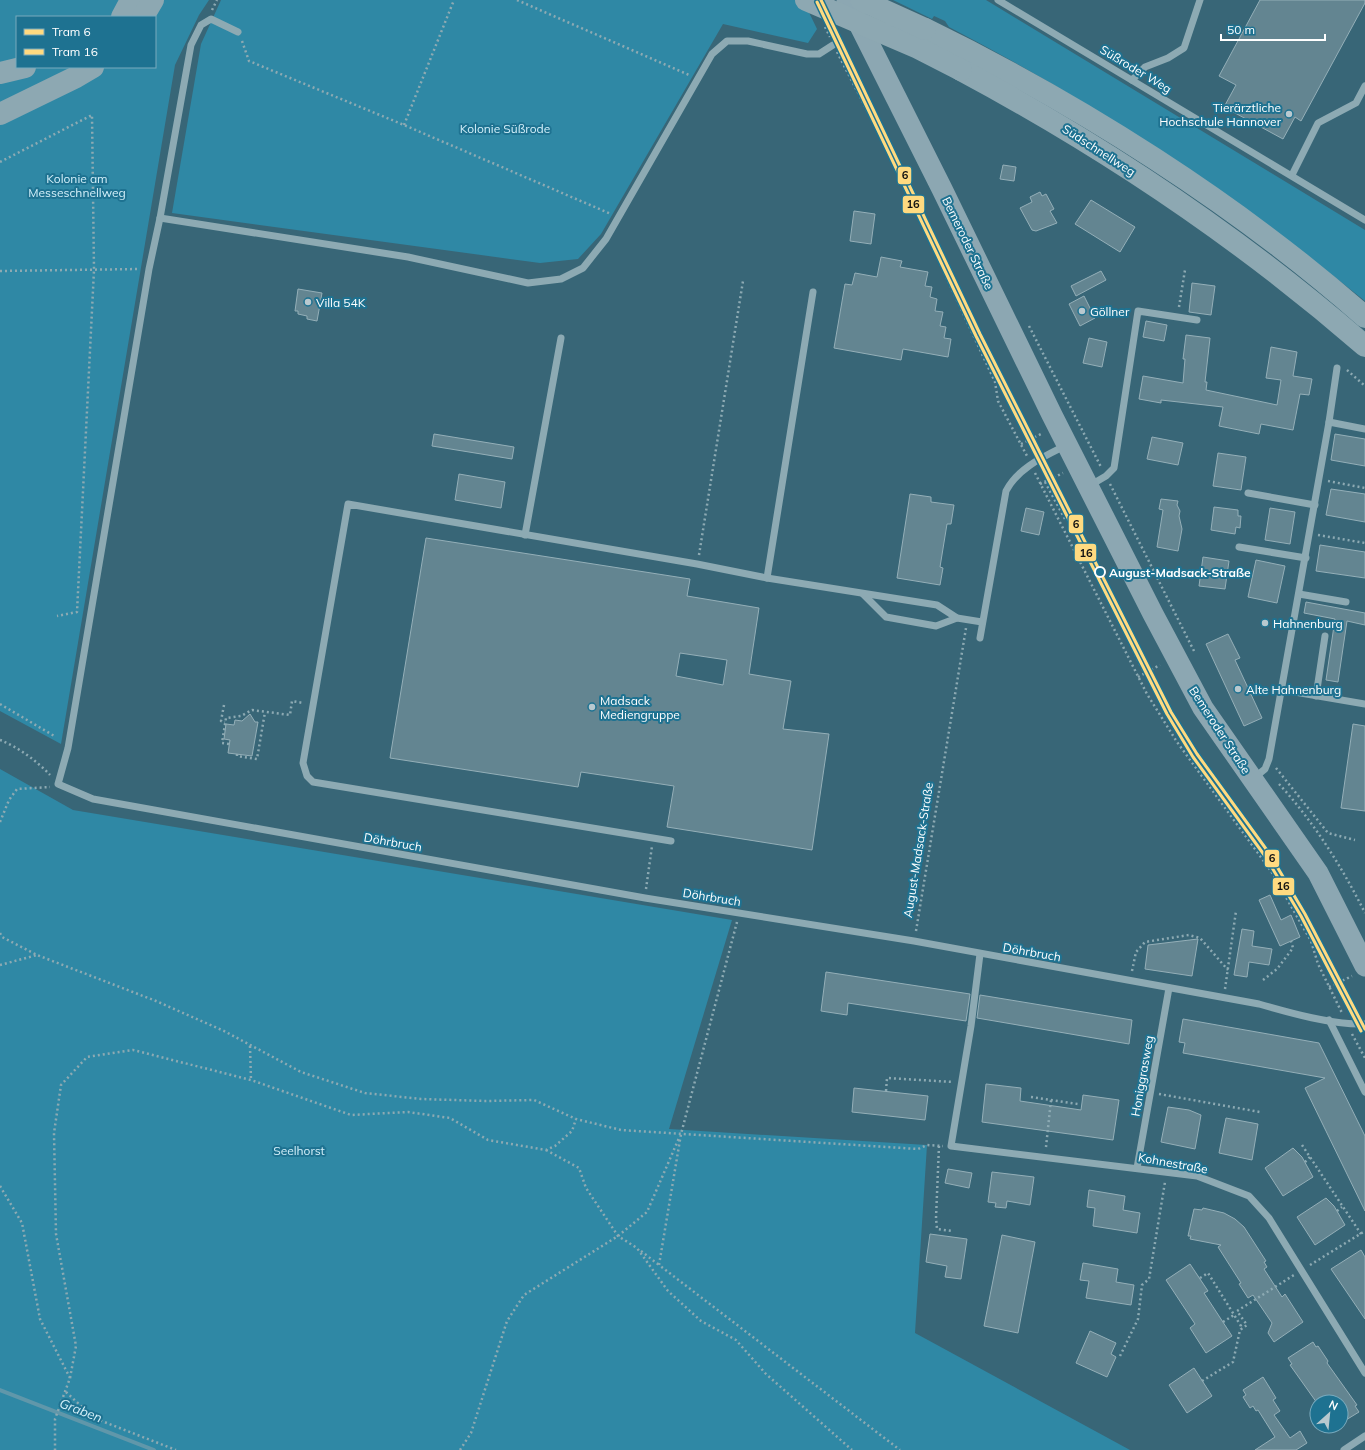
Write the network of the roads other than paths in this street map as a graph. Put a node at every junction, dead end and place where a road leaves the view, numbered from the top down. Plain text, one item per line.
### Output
1 (131, 0) edge
2 (153, 0) edge
3 (806, 0) edge
4 (847, 0) edge
5 (861, 0) edge
6 (998, 0) edge
7 (1200, 0) edge
8 (123, 16) edge
9 (144, 16) edge
10 (238, 32) road end
11 (834, 45) road end
12 (21, 68) edge
13 (63, 68) edge
14 (91, 68) edge
15 (0, 73) edge
16 (1132, 80) junction
17 (1365, 86) edge
18 (42, 94) junction
19 (0, 114) edge
20 (1292, 175) junction
21 (160, 218) junction
22 (1365, 220) edge
23 (813, 292) dead end
24 (1365, 317) edge
25 (1197, 320) dead end
26 (561, 338) dead end
27 (1365, 346) edge
28 (1337, 368) road end
29 (1329, 422) junction
30 (1365, 429) edge
31 (1067, 445) junction
32 (1097, 481) junction
33 (1248, 493) dead end
34 (1315, 505) junction
35 (524, 535) junction
36 (1238, 547) dead end
37 (1306, 558) junction
38 (767, 578) junction
39 (863, 594) junction
40 (1299, 594) junction
41 (1346, 602) dead end
42 (956, 618) junction
43 (982, 622) junction
44 (1325, 636) dead end
45 (980, 638) dead end
46 (1283, 690) junction
47 (1316, 696) junction
48 (1365, 704) edge
49 (1258, 774) junction
50 (671, 841) dead end
51 (980, 954) junction
52 (1359, 971) edge
53 (1169, 988) junction
54 (1329, 1020) junction
55 (1365, 1024) edge
56 (1365, 1092) edge
57 (1137, 1168) junction
58 (1365, 1373) edge
59 (1365, 1436) edge
60 (1344, 1450) edge

1 - 8 highway
2 - 9 highway
3 - 27 highway, Südschnellweg, bridge
4 - 31 main road, Bemeroder Straße
5 - 24 highway, Südschnellweg, bridge
6 - 16 street, Süßroder Weg
7 - 16 street
10 - 21 street
11 - 21 street
12 - 15 highway
13 - 18 highway
14 - 18 highway
16 - 20 street, Süßroder Weg
17 - 20 street
18 - 19 highway
20 - 22 street, Süßroder Weg
21 - 51 street, Döhrbruch
23 - 38 street
25 - 32 street
26 - 35 street
28 - 29 street
29 - 30 street
29 - 34 street
31 - 32 main road, Bemeroder Straße
31 - 43 street
32 - 49 main road, Bemeroder Straße
33 - 34 street
34 - 37 street
35 - 38 street
35 - 50 street
36 - 37 street
37 - 40 street
38 - 39 street
39 - 42 street
39 - 42 street
40 - 41 street
40 - 46 street
42 - 43 street
43 - 45 street
44 - 47 street
46 - 47 street
46 - 49 street
47 - 48 street
49 - 52 main road, Bemeroder Straße
51 - 53 street, Döhrbruch
51 - 57 street, Kohnestraße
53 - 54 street, Döhrbruch
53 - 57 street, Honiggrasweg
54 - 55 street, Döhrbruch
54 - 56 street
57 - 58 street, Kohnestraße
59 - 60 street

